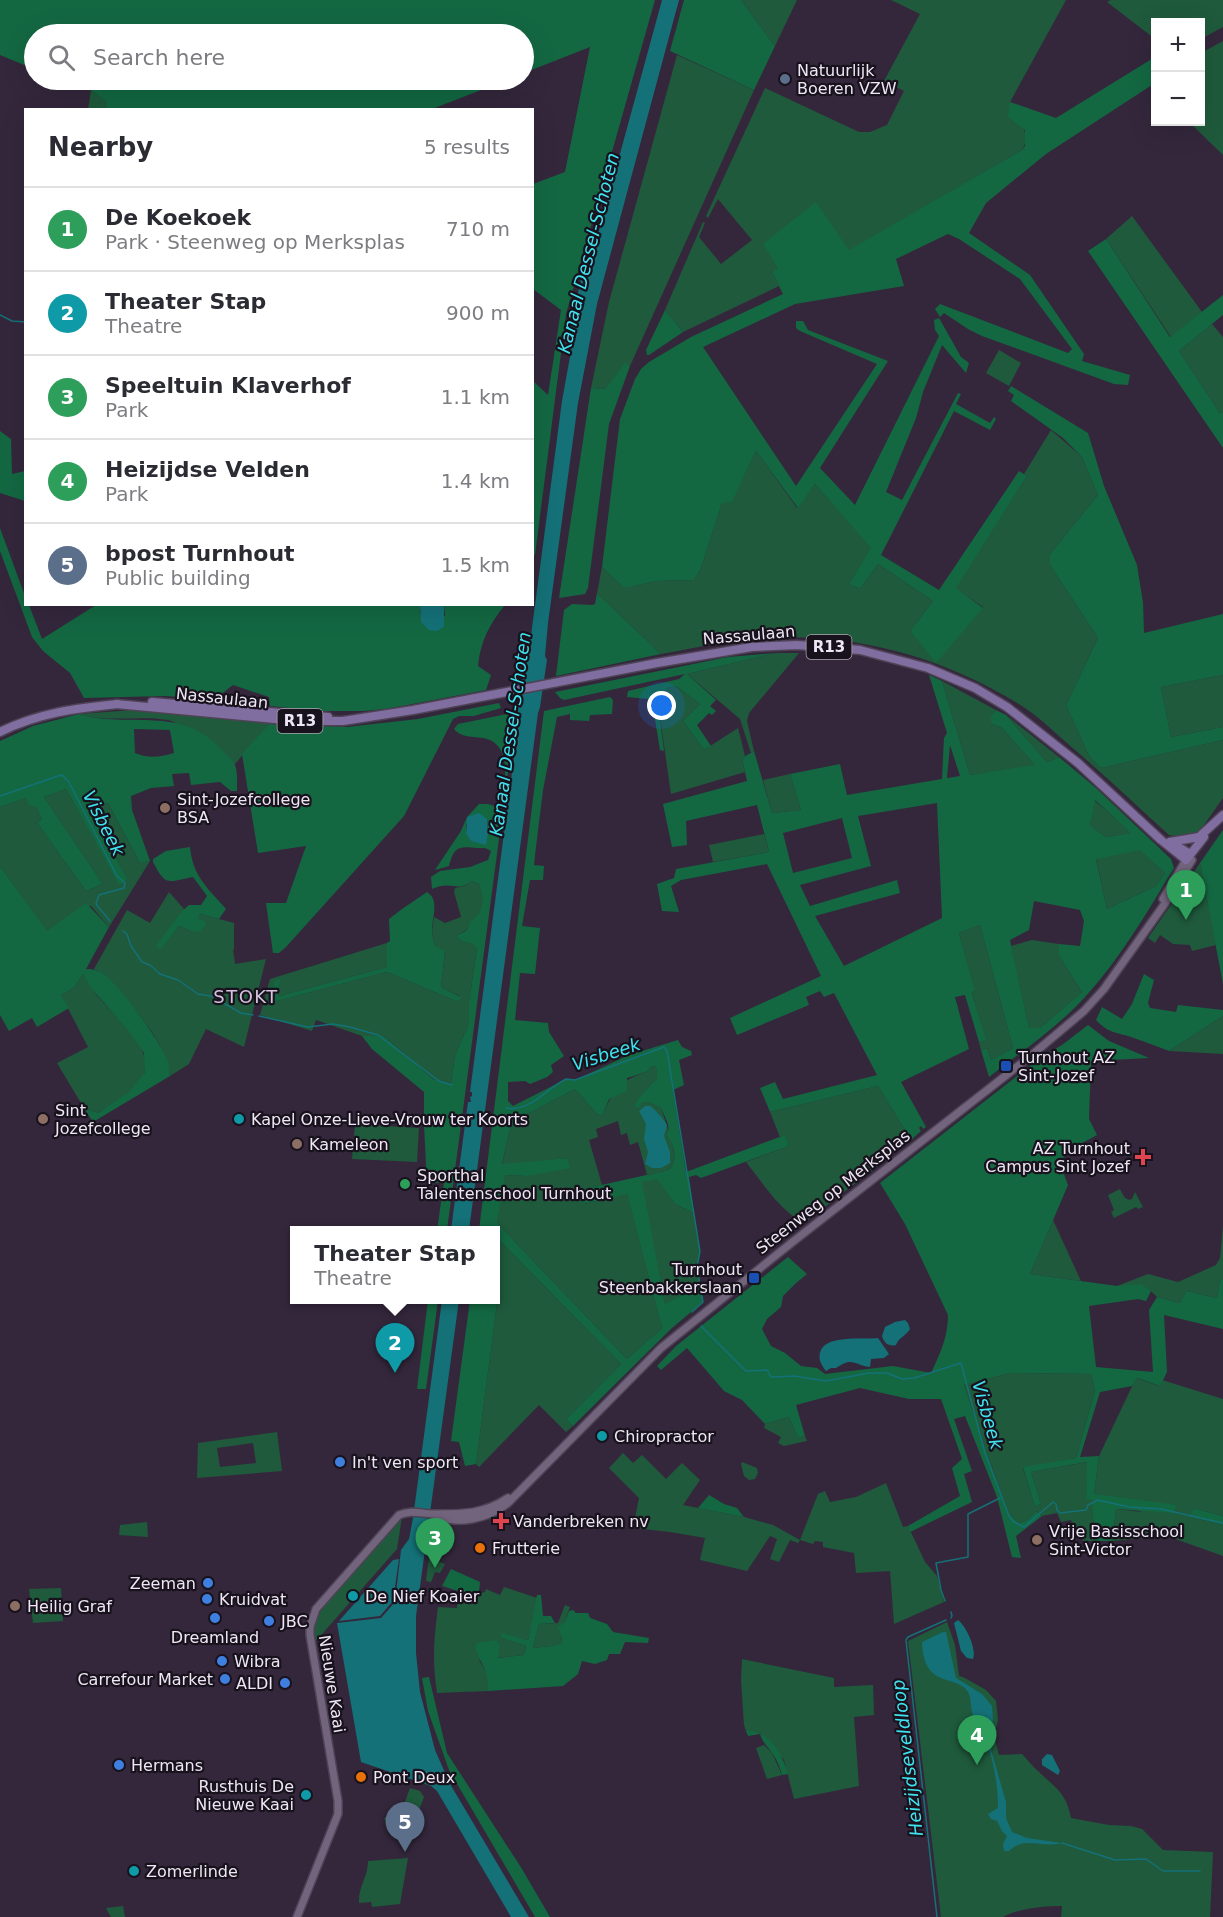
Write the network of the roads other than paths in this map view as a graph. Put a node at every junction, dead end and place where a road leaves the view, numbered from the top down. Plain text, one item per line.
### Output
1 (0, 732) edge
2 (1221, 817) edge
3 (1159, 836) junction
4 (1170, 842) junction
5 (1177, 853) junction
6 (1189, 858) junction
7 (1179, 868) junction
8 (1160, 908) junction
9 (404, 1513) joint
10 (297, 1917) edge

1 - 3 main road, Nassaulaan / R13
2 - 4 main road
2 - 6 main road
3 - 4 main road, Nassaulaan / R13
3 - 5 main road, Nassaulaan / R13
4 - 6 main road, Nassaulaan / R13
5 - 6 main road, Nassaulaan / R13
5 - 7 street
6 - 7 street, Steenweg op Merksplas
6 - 8 street, Steenweg op Merksplas
7 - 8 street, Steenweg op Merksplas
8 - 9 street, Steenweg op Merksplas
9 - 10 street, Nieuwe Kaai

